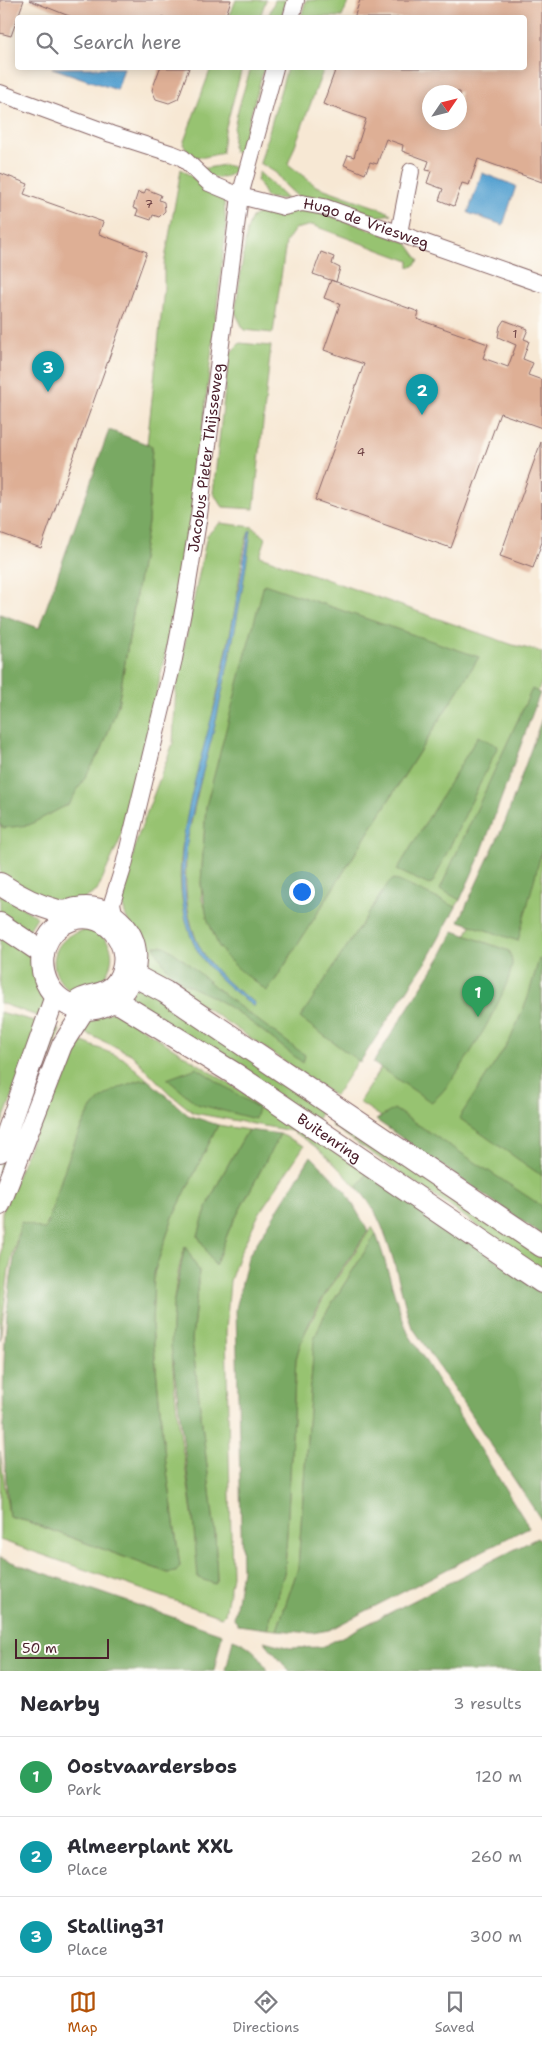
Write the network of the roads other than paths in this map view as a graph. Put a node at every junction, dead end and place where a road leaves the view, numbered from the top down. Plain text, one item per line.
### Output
1 (296, 0) edge
2 (291, 15) edge
3 (274, 70) edge
4 (0, 93) edge
5 (411, 171) dead end
6 (240, 196) junction
7 (399, 233) junction
8 (542, 284) edge
9 (127, 846) junction
10 (0, 884) edge
11 (91, 913) junction
12 (65, 917) junction
13 (115, 918) junction
14 (0, 924) edge
15 (43, 953) junction
16 (131, 967) junction
17 (111, 1001) junction
18 (72, 1003) junction
19 (0, 1152) edge
20 (0, 1205) edge
21 (542, 1246) edge
22 (542, 1282) edge

1 - 2 street
3 - 6 street, Jacobus Pieter Thijsseweg
4 - 6 street, Hugo de Vriesweg
5 - 7 street
6 - 7 street, Hugo de Vriesweg
6 - 9 street, Jacobus Pieter Thijsseweg
7 - 8 street, Hugo de Vriesweg
9 - 11 street, Jacobus Pieter Thijsseweg
9 - 13 street, Jacobus Pieter Thijsseweg
10 - 12 highway
11 - 12 highway
11 - 13 highway
11 - 16 highway
12 - 15 highway
13 - 16 highway
14 - 15 highway
15 - 18 highway
16 - 17 highway
16 - 18 highway
16 - 21 highway, Buitenring
17 - 18 highway
17 - 22 highway, Buitenring
18 - 19 main road
18 - 20 main road

